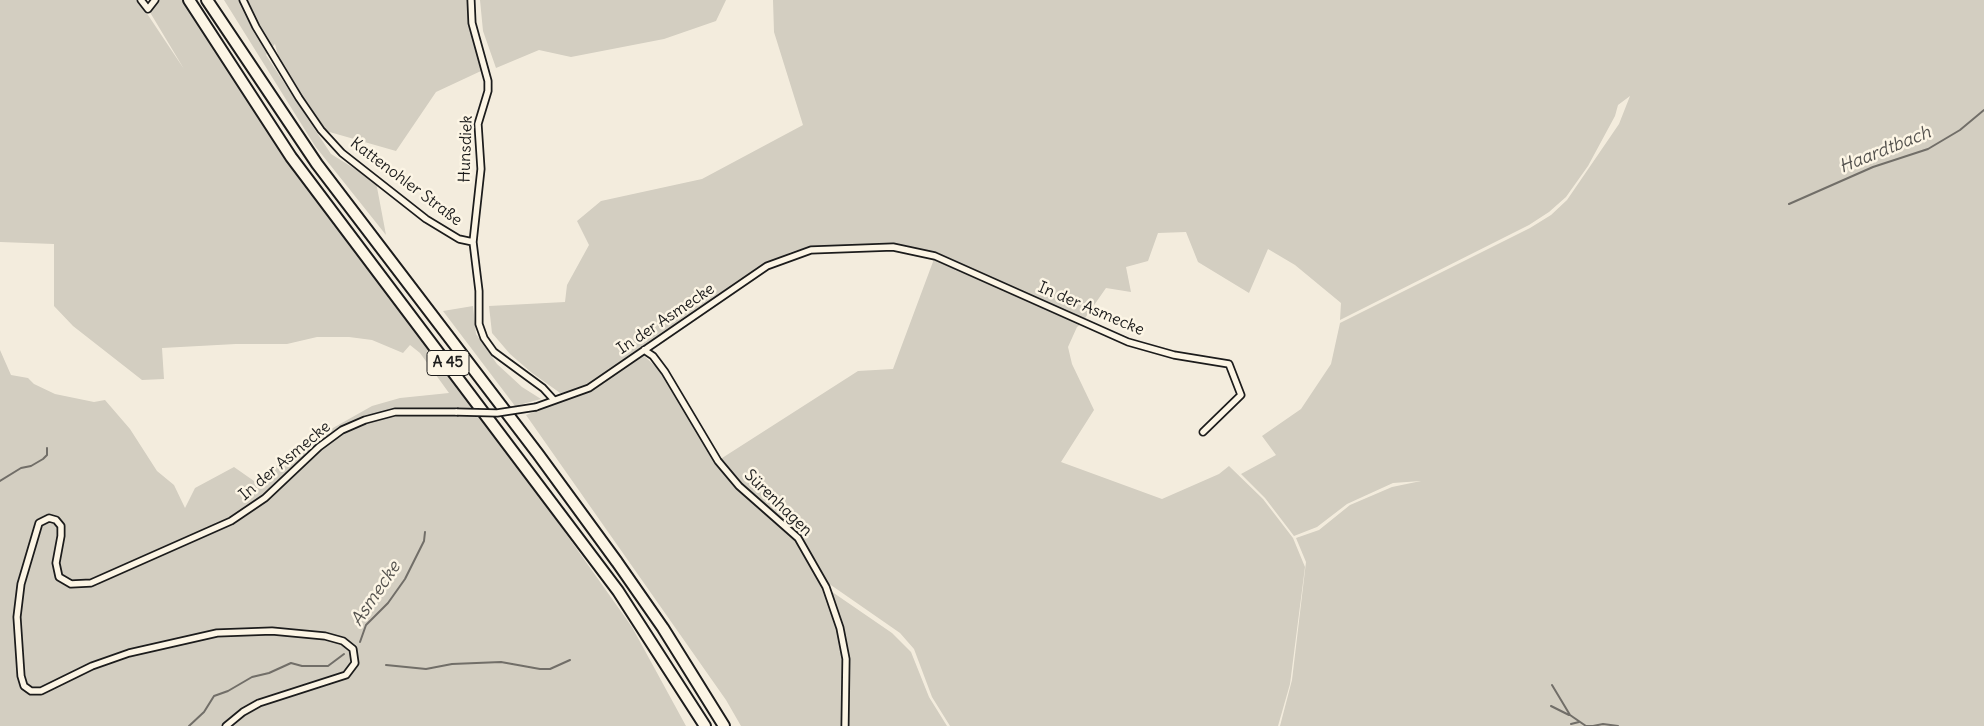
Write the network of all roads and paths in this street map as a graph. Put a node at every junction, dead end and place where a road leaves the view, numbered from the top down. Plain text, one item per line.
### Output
1 (141, 0) edge
2 (155, 0) edge
3 (189, 0) edge
4 (206, 0) edge
5 (243, 0) edge
6 (471, 0) edge
7 (472, 242) junction
8 (644, 350) junction
9 (554, 400) junction
10 (1203, 432) dead end
11 (226, 726) edge
12 (705, 726) edge
13 (724, 726) edge
14 (846, 726) edge

1 - 2 street
3 - 12 highway, A 45
4 - 13 highway, A 45
5 - 7 street, Kattenohler Straße
6 - 7 street, Hunsdiek
7 - 9 street, Kattenohler Straße
8 - 9 street, In der Asmecke
8 - 10 street, In der Asmecke
8 - 14 street, Sürenhagen
9 - 11 street, In der Asmecke, bridge

